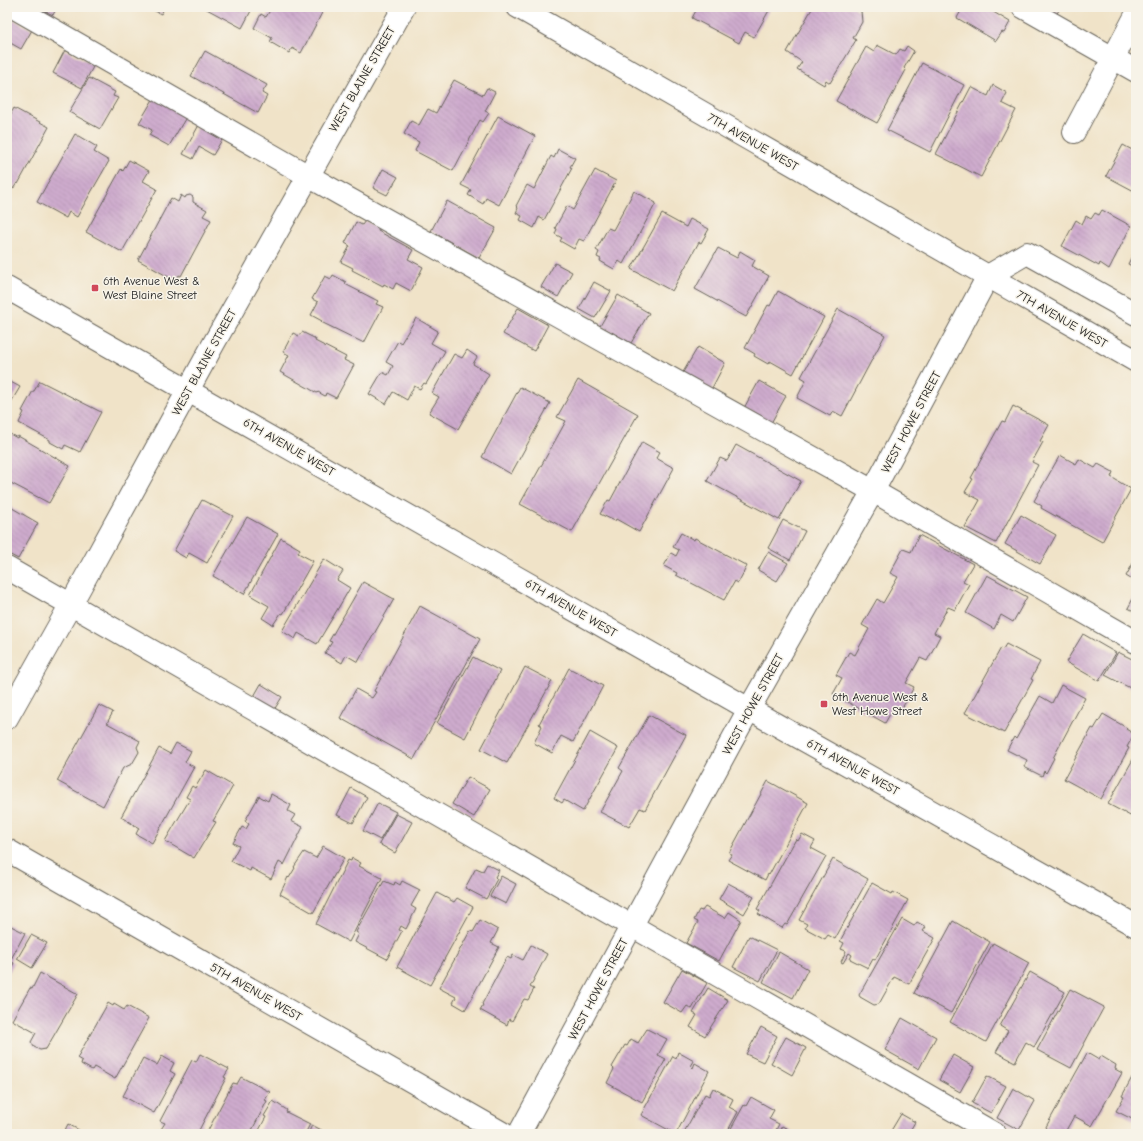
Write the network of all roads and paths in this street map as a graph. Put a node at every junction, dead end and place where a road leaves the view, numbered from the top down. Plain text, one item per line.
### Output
1 (13, 7) edge
2 (404, 7) edge
3 (518, 7) edge
4 (1022, 7) edge
5 (1136, 16) edge
6 (1113, 57) junction
7 (1136, 71) edge
8 (1074, 132) dead end
9 (307, 176) junction
10 (988, 276) junction
11 (7, 288) edge
12 (1136, 314) edge
13 (1136, 361) edge
14 (188, 389) junction
15 (873, 491) junction
16 (7, 568) edge
17 (71, 604) junction
18 (1136, 642) edge
19 (749, 709) junction
20 (7, 718) edge
21 (7, 850) edge
22 (632, 926) junction
23 (1136, 926) edge
24 (504, 1134) edge
25 (520, 1134) edge
26 (994, 1134) edge

1 - 9 street
2 - 9 street, WEST BLAINE STREET
3 - 10 street, 7TH AVENUE WEST
4 - 6 street
5 - 6 street
6 - 7 street
6 - 8 street
9 - 14 street, WEST BLAINE STREET
9 - 15 street
10 - 12 street
10 - 13 street, 7TH AVENUE WEST
10 - 15 street, WEST HOWE STREET
11 - 14 street, 6TH AVENUE WEST
14 - 17 street, WEST BLAINE STREET
14 - 19 street, 6TH AVENUE WEST
15 - 18 street
15 - 19 street, WEST HOWE STREET
16 - 17 street
17 - 20 street, WEST BLAINE STREET
17 - 22 street
19 - 22 street, WEST HOWE STREET
19 - 23 street, 6TH AVENUE WEST
21 - 24 street, 5TH AVENUE WEST
22 - 25 street, WEST HOWE STREET
22 - 26 street

